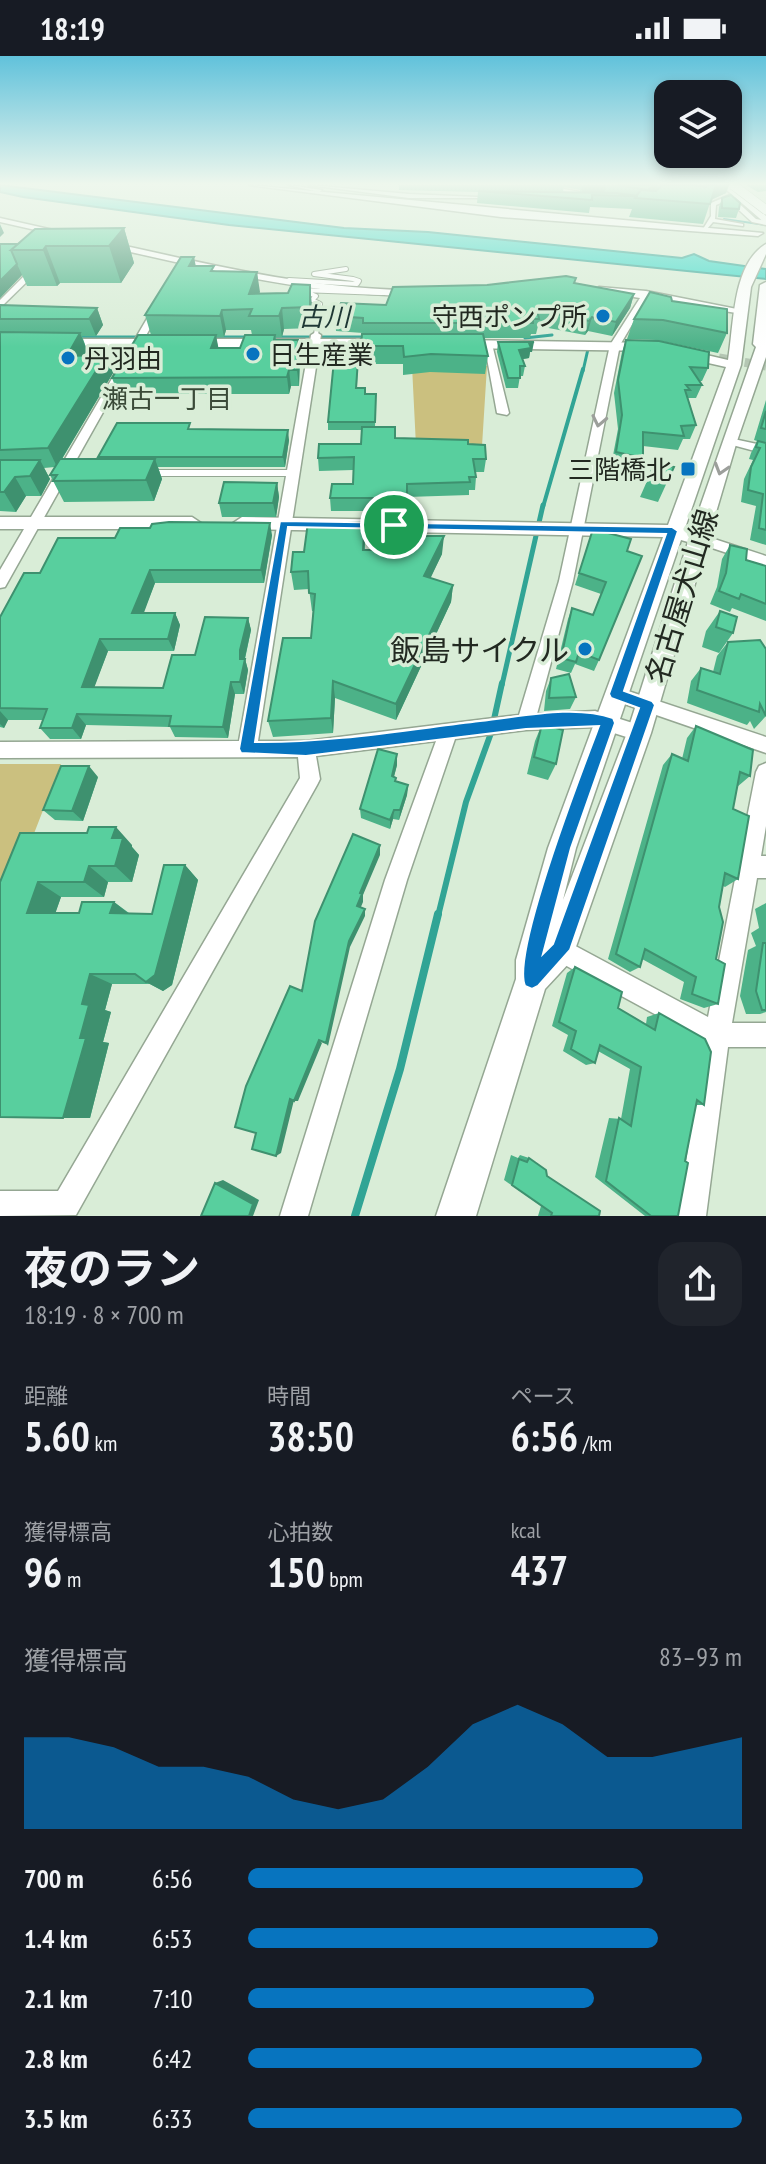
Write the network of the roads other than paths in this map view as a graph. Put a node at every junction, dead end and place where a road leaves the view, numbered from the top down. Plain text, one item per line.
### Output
1 (708, 239) edge
2 (104, 246) edge
3 (765, 246) edge
4 (46, 260) edge
5 (346, 269) dead end
6 (181, 271) edge
7 (239, 272) junction
8 (289, 280) junction
9 (766, 285) edge
10 (586, 287) edge
11 (382, 293) junction
12 (419, 293) edge
13 (646, 294) junction
14 (165, 297) edge
15 (0, 305) edge
16 (743, 310) junction
17 (138, 339) junction
18 (316, 339) junction
19 (765, 342) edge
20 (0, 343) edge
21 (409, 343) edge
22 (440, 344) edge
23 (487, 344) junction
24 (615, 345) junction
25 (726, 361) junction
26 (760, 370) edge
27 (503, 413) dead end
28 (729, 441) junction
29 (766, 450) edge
30 (139, 473) edge
31 (293, 473) junction
32 (47, 474) edge
33 (63, 474) junction
34 (78, 474) edge
35 (35, 522) junction
36 (0, 523) edge
37 (283, 523) junction
38 (567, 528) junction
39 (672, 531) junction
40 (699, 539) junction
41 (766, 561) edge
42 (0, 583) edge
43 (616, 694) junction
44 (647, 705) junction
45 (520, 723) junction
46 (608, 723) junction
47 (453, 733) junction
48 (639, 733) junction
49 (766, 745) edge
50 (247, 749) junction
51 (306, 749) junction
52 (0, 750) edge
53 (766, 772) edge
54 (758, 867) edge
55 (560, 950) junction
56 (532, 979) junction
57 (717, 1035) junction
58 (766, 1035) edge
59 (0, 1205) edge
60 (62, 1211) edge
61 (294, 1216) edge
62 (456, 1216) edge
63 (692, 1216) edge

1 - 3 main road
2 - 7 street
3 - 16 main road, 名古屋犬山線
4 - 15 street
5 - 8 lane
6 - 7 street
7 - 8 street
8 - 11 street
9 - 19 main road
10 - 13 street
11 - 12 street
11 - 18 lane
13 - 16 street
13 - 24 street
14 - 17 street
16 - 25 main road, 名古屋犬山線
17 - 18 main road
17 - 20 main road
17 - 33 street
18 - 21 main road
18 - 31 street
19 - 26 main road, 名古屋犬山線
22 - 23 main road
23 - 24 main road
23 - 27 street
24 - 25 main road
24 -> 38 street
25 - 39 main road, 名古屋犬山線
26 - 28 main road, 名古屋犬山線
28 - 29 street
28 -> 40 main road, 名古屋犬山線
30 - 31 lane
31 - 37 street
32 - 33 lane
33 - 34 lane
33 - 35 street
35 - 36 main road
35 - 37 main road
35 - 42 street
37 - 38 main road
37 - 50 street
38 - 39 main road
38 - 45 street
39 - 40 main road
39 - 43 main road, 名古屋犬山線
40 - 41 street
40 - 44 main road, 名古屋犬山線
43 - 44 street
43 - 46 main road, 名古屋犬山線
44 - 48 main road, 名古屋犬山線
44 - 49 street
45 - 46 street
45 - 47 street
46 - 48 street
46 - 56 main road, 名古屋犬山線
47 - 51 street
47 - 61 street
48 - 55 main road, 名古屋犬山線
50 - 51 street
50 - 52 street
51 - 60 street
53 - 54 street
54 - 57 street
55 - 56 main road, 名古屋犬山線
55 - 57 street
56 - 62 main road, 名古屋犬山線
57 - 58 street
57 - 63 street
59 - 60 street

